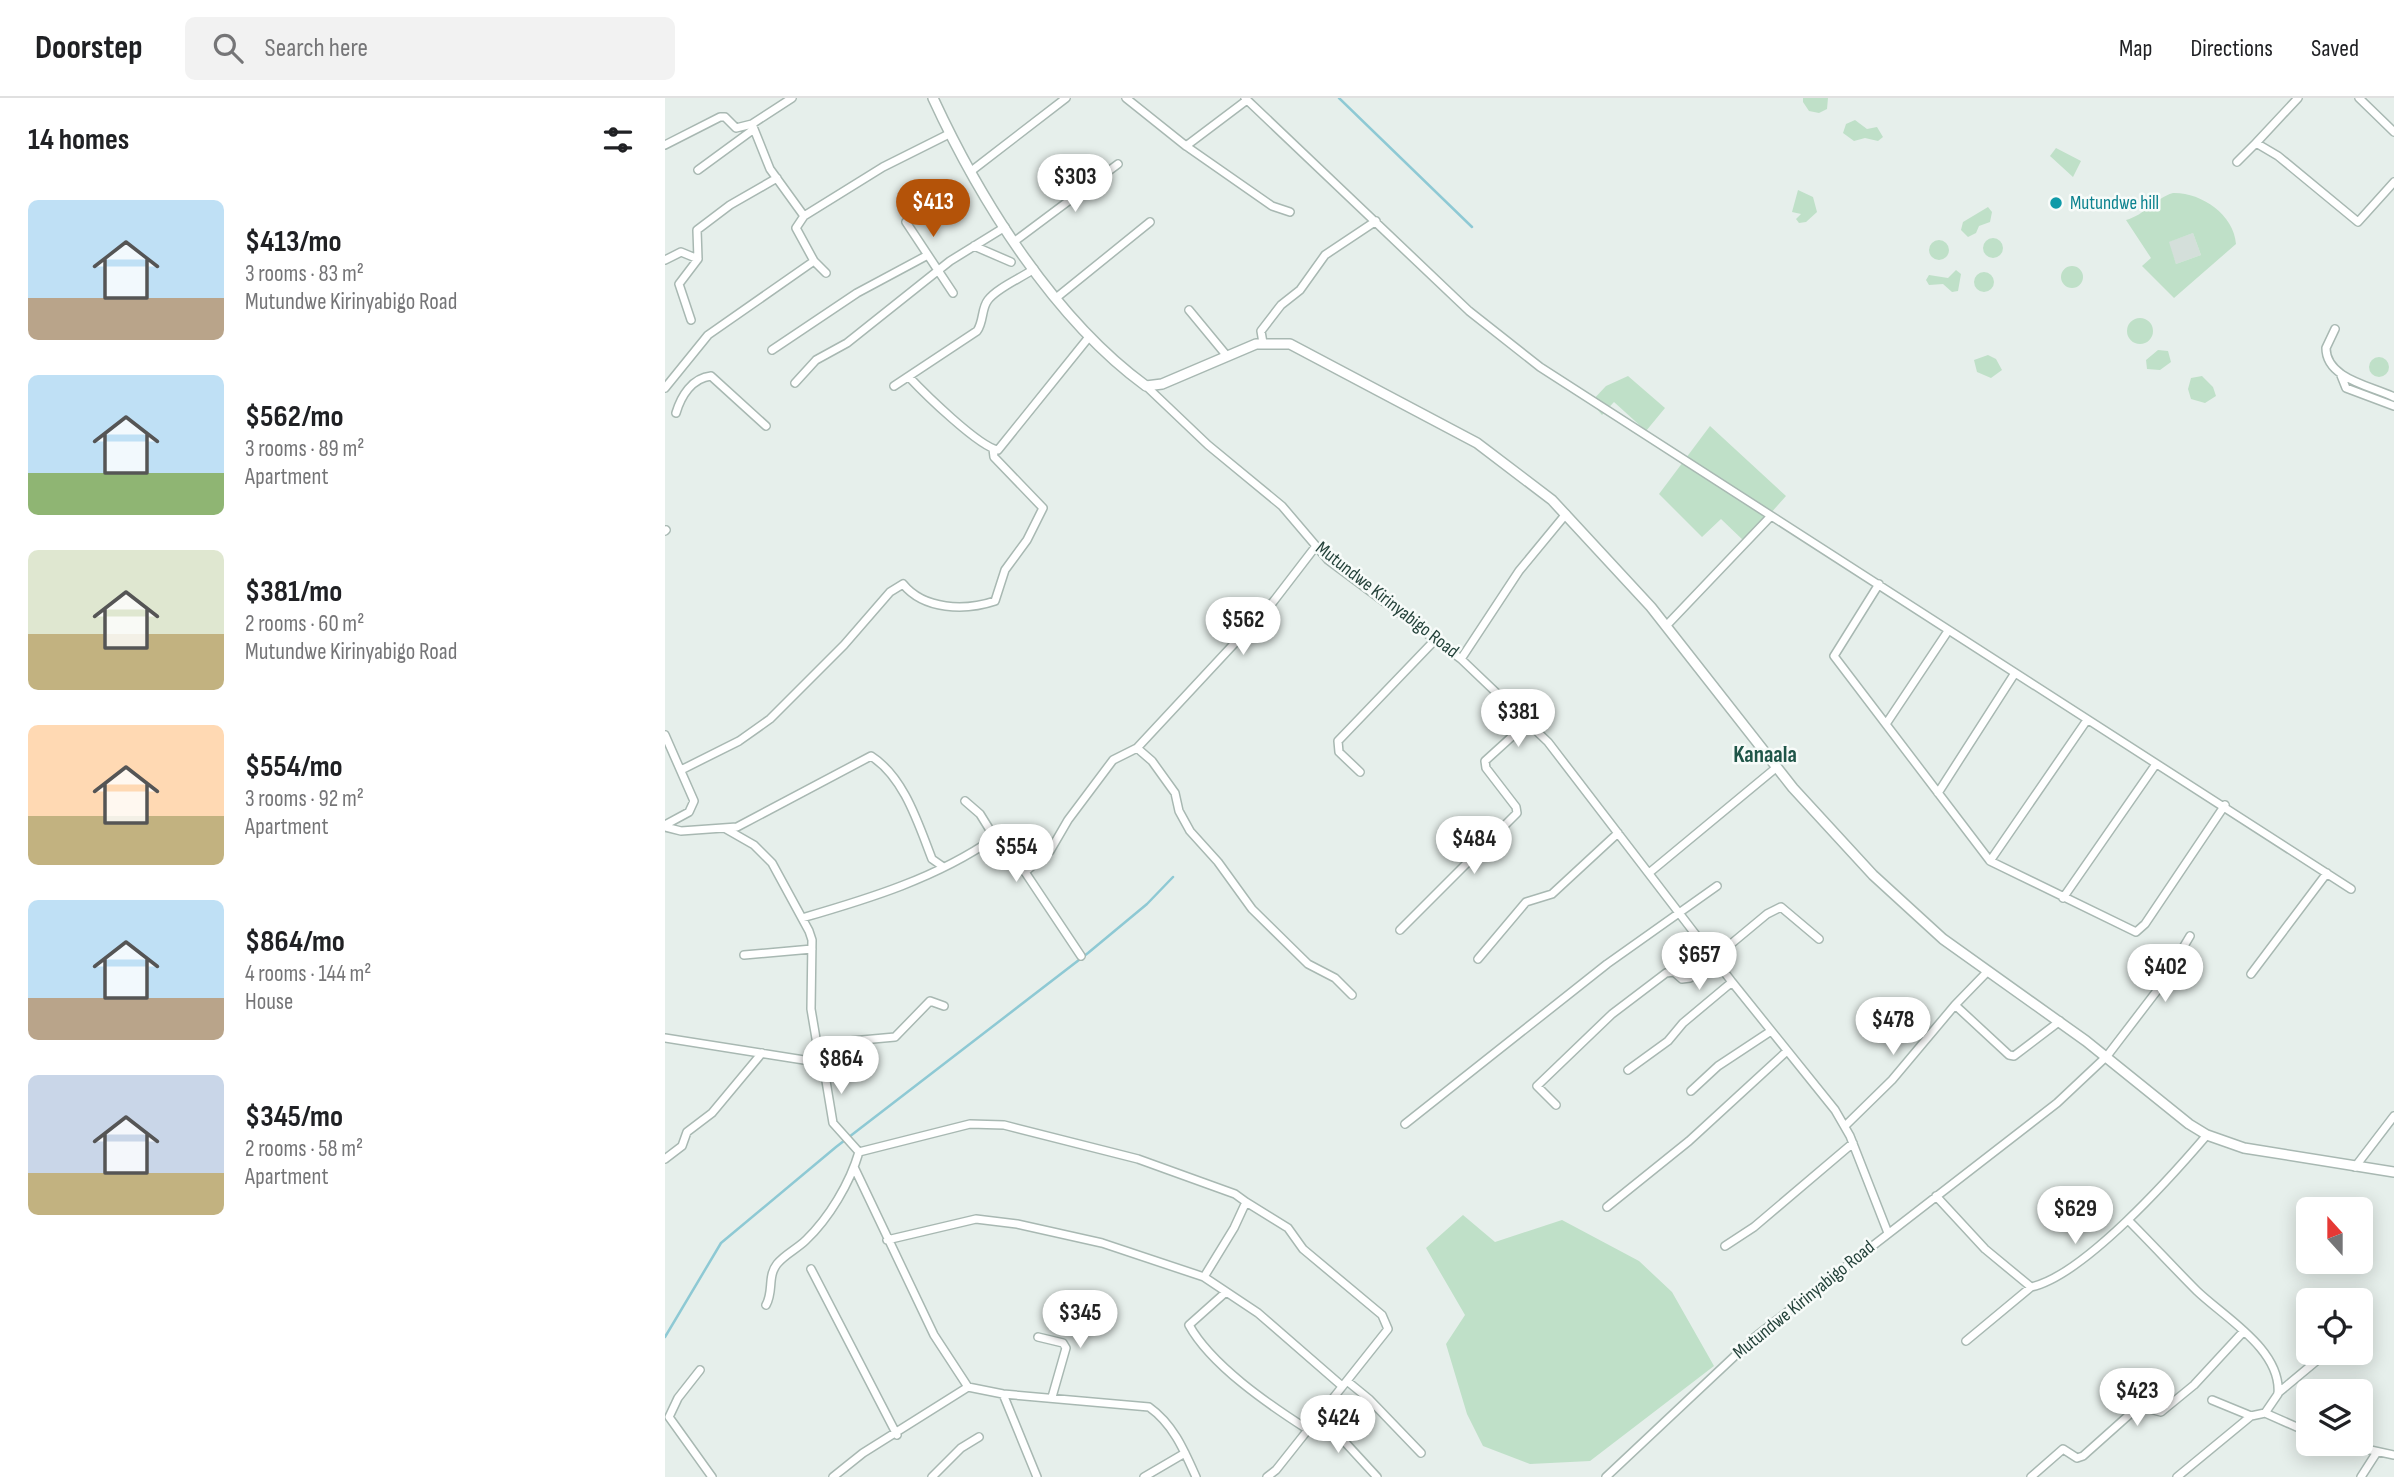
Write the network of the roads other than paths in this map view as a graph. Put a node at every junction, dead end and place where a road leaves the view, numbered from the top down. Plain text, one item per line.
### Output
1 (792, 98) edge
2 (933, 98) edge
3 (1066, 98) edge
4 (1126, 98) edge
5 (2298, 98) edge
6 (2359, 98) edge
7 (1246, 99) edge
8 (753, 127) junction
9 (2394, 132) edge
10 (949, 134) junction
11 (2256, 143) junction
12 (665, 145) edge
13 (1186, 146) junction
14 (2237, 162) dead end
15 (1118, 164) dead end
16 (698, 170) dead end
17 (970, 172) junction
18 (777, 178) junction
19 (2394, 182) edge
20 (1290, 212) dead end
21 (804, 216) junction
22 (906, 222) dead end
23 (1150, 222) dead end
24 (1376, 222) junction
25 (1005, 227) junction
26 (1015, 242) junction
27 (974, 246) junction
28 (926, 256) junction
29 (698, 259) junction
30 (665, 260) edge
31 (814, 261) junction
32 (1011, 262) dead end
33 (1034, 269) junction
34 (936, 271) junction
35 (826, 273) dead end
36 (953, 293) dead end
37 (1056, 298) junction
38 (1189, 310) dead end
39 (691, 320) dead end
40 (2335, 330) dead end
41 (1089, 337) junction
42 (1263, 343) junction
43 (772, 350) dead end
44 (1227, 356) junction
45 (679, 372) junction
46 (2340, 372) junction
47 (909, 377) junction
48 (667, 382) edge
49 (795, 383) dead end
50 (694, 384) junction
51 (894, 386) dead end
52 (1146, 386) junction
53 (2394, 397) edge
54 (2394, 406) edge
55 (676, 413) dead end
56 (765, 426) dead end
57 (993, 449) junction
58 (1566, 514) junction
59 (1771, 516) junction
60 (1316, 546) junction
61 (1879, 584) junction
62 (1666, 626) junction
63 (1948, 631) junction
64 (1435, 640) junction
65 (1461, 659) junction
66 (2015, 673) junction
67 (2087, 720) junction
68 (1528, 722) junction
69 (1886, 724) junction
70 (665, 735) edge
71 (1137, 748) junction
72 (2156, 764) junction
73 (1777, 767) junction
74 (681, 770) junction
75 (1360, 772) dead end
76 (1938, 793) junction
77 (965, 801) dead end
78 (2225, 805) junction
79 (665, 826) edge
80 (725, 829) junction
81 (1618, 833) junction
82 (994, 838) junction
83 (1990, 861) junction
84 (942, 866) junction
85 (1025, 872) junction
86 (1649, 873) junction
87 (2327, 873) junction
88 (1717, 886) dead end
89 (2351, 889) dead end
90 (2063, 898) junction
91 (1679, 913) junction
92 (802, 918) junction
93 (1400, 930) dead end
94 (2190, 936) dead end
95 (1819, 939) dead end
96 (812, 949) junction
97 (744, 955) dead end
98 (1081, 956) dead end
99 (1478, 959) dead end
100 (1715, 959) junction
101 (1988, 971) junction
102 (2251, 974) dead end
103 (1732, 982) junction
104 (1352, 995) dead end
105 (1955, 1005) junction
106 (944, 1006) dead end
107 (2060, 1021) junction
108 (1771, 1031) junction
109 (665, 1038) edge
110 (818, 1044) junction
111 (1787, 1051) junction
112 (762, 1053) junction
113 (2107, 1056) junction
114 (820, 1062) junction
115 (1628, 1070) dead end
116 (1691, 1091) dead end
117 (1556, 1105) dead end
118 (2394, 1116) edge
119 (1405, 1124) dead end
120 (1845, 1126) junction
121 (2207, 1135) junction
122 (1853, 1143) junction
123 (859, 1152) junction
124 (665, 1159) edge
125 (854, 1167) junction
126 (2355, 1167) junction
127 (2394, 1172) edge
128 (1935, 1196) junction
129 (1246, 1202) junction
130 (1607, 1207) dead end
131 (2129, 1221) junction
132 (1888, 1233) junction
133 (887, 1240) junction
134 (1725, 1246) dead end
135 (811, 1269) dead end
136 (1204, 1277) junction
137 (2031, 1287) junction
138 (1226, 1292) junction
139 (766, 1305) dead end
140 (2243, 1332) junction
141 (1038, 1337) dead end
142 (1966, 1341) dead end
143 (2312, 1365) edge
144 (700, 1370) dead end
145 (1345, 1383) junction
146 (968, 1387) junction
147 (1003, 1394) junction
148 (2278, 1394) junction
149 (1052, 1397) junction
150 (2212, 1400) dead end
151 (2265, 1413) junction
152 (1320, 1415) junction
153 (2251, 1416) junction
154 (2296, 1427) edge
155 (1307, 1429) junction
156 (897, 1435) junction
157 (979, 1437) dead end
158 (2373, 1451) edge
159 (1185, 1452) junction
160 (1421, 1452) dead end
161 (2377, 1452) junction
162 (2394, 1455) edge
163 (1278, 1474) edge
164 (712, 1477) edge
165 (833, 1477) edge
166 (932, 1477) edge
167 (1037, 1477) edge
168 (1143, 1477) edge
169 (1196, 1477) edge
170 (1267, 1477) edge
171 (1377, 1477) edge
172 (1606, 1477) edge
173 (2031, 1477) edge
174 (2177, 1477) edge
175 (2361, 1477) edge

1 - 8 street
2 - 10 street, Mutundwe Kirinyabigo Road
3 - 17 street
4 - 13 street
5 - 11 street
6 - 9 street
7 - 13 street
7 - 24 street
8 - 12 street
8 - 16 street
8 - 18 street
10 - 17 street, Mutundwe Kirinyabigo Road
10 - 21 street
11 - 14 street
11 - 19 street
13 - 20 street
15 - 26 street
17 - 25 street, Mutundwe Kirinyabigo Road
18 - 21 street
18 - 29 street
21 - 31 street
22 - 28 street
23 - 37 street
24 - 42 street
24 - 59 street
25 - 26 street, Mutundwe Kirinyabigo Road
25 - 27 street
26 - 33 street, Mutundwe Kirinyabigo Road
27 - 32 street
27 - 34 street
28 - 34 street
28 - 43 street
29 - 30 street
29 - 39 street
31 - 35 street
31 - 45 street
33 - 37 street, Mutundwe Kirinyabigo Road
33 - 47 street
34 - 36 street
34 - 49 street
37 - 41 street, Mutundwe Kirinyabigo Road
38 - 44 street
40 - 46 street
41 - 52 street, Mutundwe Kirinyabigo Road
41 - 57 street
42 - 44 street
42 - 58 street
44 - 52 street
45 - 48 street
45 - 50 street
46 - 53 street
46 - 54 street
47 - 51 street
47 - 57 street
50 - 55 street
50 - 56 street
52 - 60 street, Mutundwe Kirinyabigo Road
57 - 74 street
58 - 62 street
58 - 65 street
59 - 61 street
59 - 62 street
60 - 64 street, Mutundwe Kirinyabigo Road
60 - 71 street
61 - 63 street
61 - 69 street
62 - 73 street
63 - 66 street
63 - 69 street
64 - 65 street, Mutundwe Kirinyabigo Road
64 - 75 street
65 - 68 street, Mutundwe Kirinyabigo Road
66 - 67 street
66 - 76 street
67 - 72 street
67 - 83 street
68 - 81 street, Mutundwe Kirinyabigo Road
68 - 93 street
69 - 76 street
70 - 74 street
71 - 85 street
71 - 104 street
72 - 78 street
72 - 90 street
73 - 86 street
73 - 101 street
74 - 79 street
76 - 83 street
77 - 82 street
78 - 87 street
78 - 90 street
79 - 80 street
80 - 84 street
80 - 92 street
81 - 86 street, Mutundwe Kirinyabigo Road
81 - 99 street
82 - 84 street
82 - 85 street
83 - 90 street
84 - 92 street
85 - 98 street
86 - 91 street, Mutundwe Kirinyabigo Road
87 - 89 street
87 - 102 street
88 - 91 street
91 - 100 street, Mutundwe Kirinyabigo Road
91 - 119 street
92 - 96 street
94 - 113 street
95 - 100 street
96 - 97 street
96 - 110 street
100 - 103 street, Mutundwe Kirinyabigo Road
100 - 117 street
101 - 105 street
101 - 107 street
103 - 108 street, Mutundwe Kirinyabigo Road
103 - 115 street
105 - 107 street
105 - 120 street
106 - 110 street
107 - 113 street
108 - 111 street, Mutundwe Kirinyabigo Road
108 - 116 street
109 - 112 street
110 - 114 street
111 - 120 street, Mutundwe Kirinyabigo Road
111 - 130 street
112 - 114 street
112 - 124 street
113 - 121 street
113 - 128 street
114 - 123 street
118 - 126 street
120 - 122 street, Mutundwe Kirinyabigo Road
121 - 126 street
121 - 131 street
122 - 132 street, Mutundwe Kirinyabigo Road
122 - 134 street
123 - 125 street
123 - 129 street
125 - 133 street
125 - 139 street
126 - 127 street
128 - 132 street
128 - 137 street
129 - 136 street
129 - 145 street
131 - 137 street
131 - 140 street
132 - 172 street, Mutundwe Kirinyabigo Road
133 - 136 street
133 - 146 street
135 - 156 street
136 - 138 street
137 - 142 street
138 - 145 street
138 - 155 street
140 - 148 street
140 - 173 street
141 - 149 street
143 - 148 street
144 - 164 street
145 - 152 street
145 - 160 street
146 - 147 street
146 - 156 street
147 - 149 street
147 - 167 street
148 - 151 street
149 - 159 street
150 - 153 street
151 - 153 street
151 - 154 street
152 - 155 street
152 - 171 street
153 - 174 street
155 - 163 street
156 - 165 street
157 - 166 street
158 - 161 street
159 - 168 street
159 - 169 street
161 - 162 street
161 - 175 street
163 - 170 street

